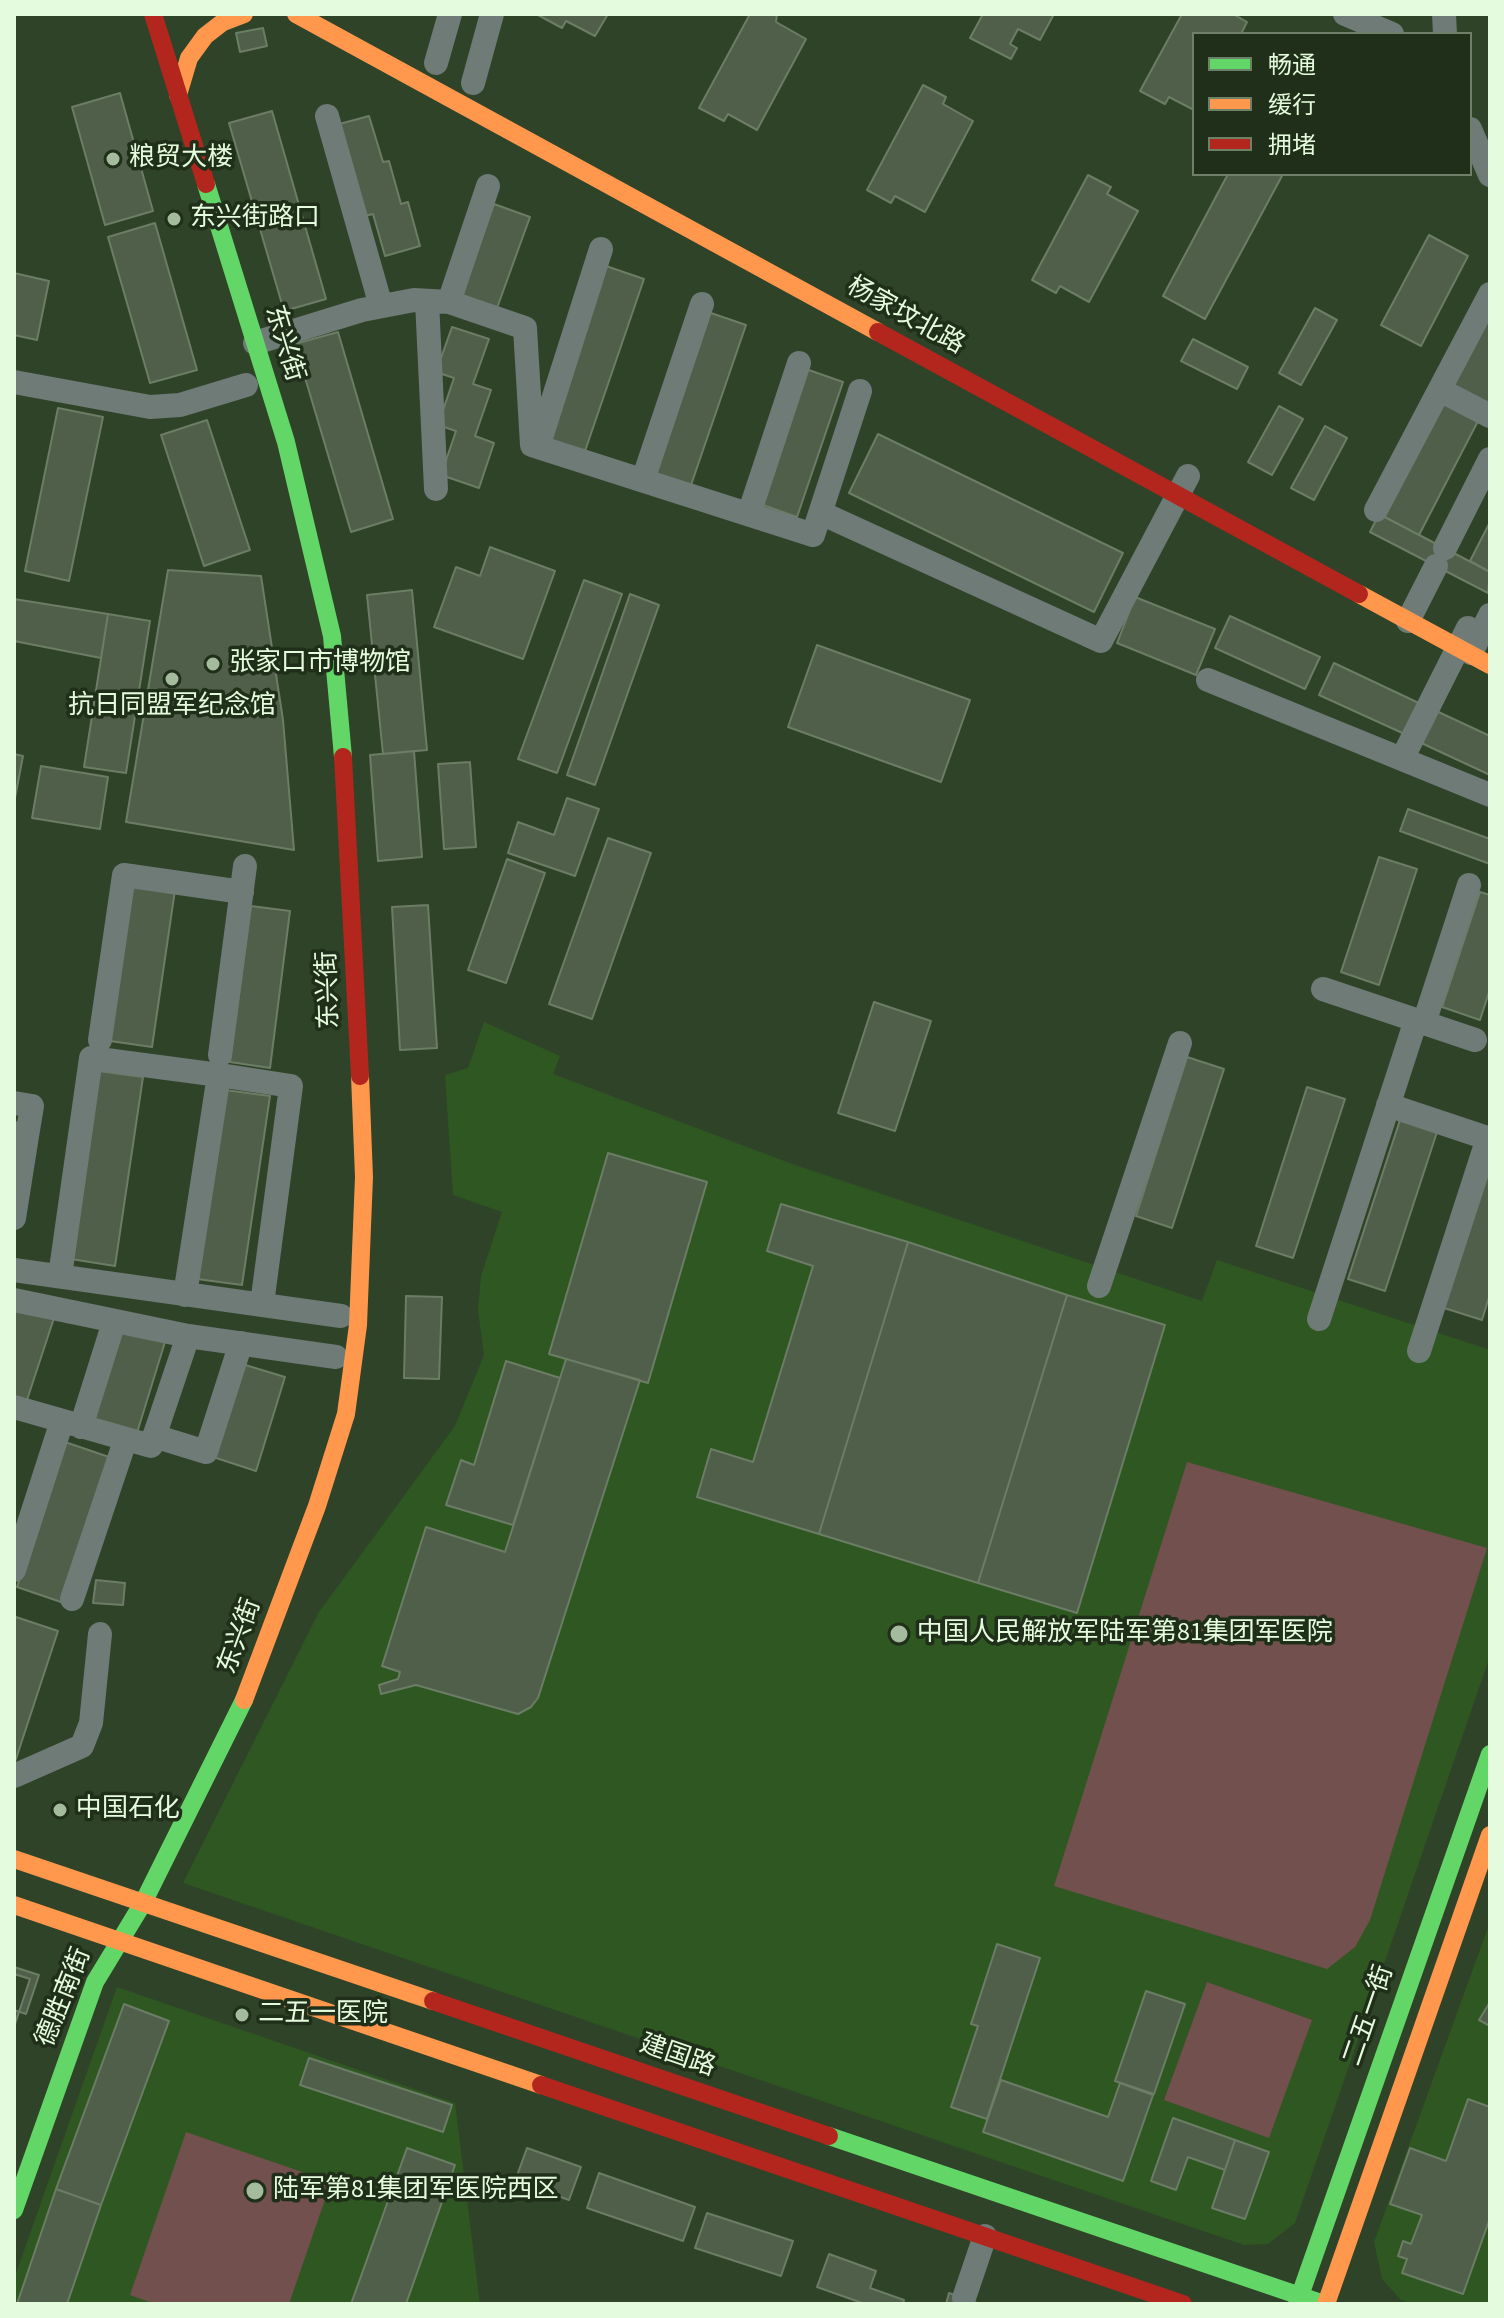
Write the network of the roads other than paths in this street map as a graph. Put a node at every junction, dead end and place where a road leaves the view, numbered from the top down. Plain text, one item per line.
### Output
1 (153, 14) edge
2 (244, 14) edge
3 (277, 14) edge
4 (492, 14) edge
5 (1345, 14) edge
6 (299, 16) edge
7 (446, 16) edge
8 (1387, 32) edge
9 (178, 95) junction
10 (327, 116) dead end
11 (1472, 134) edge
12 (1490, 175) edge
13 (488, 186) dead end
14 (601, 249) dead end
15 (1490, 294) edge
16 (438, 301) junction
17 (702, 304) dead end
18 (381, 306) junction
19 (255, 343) junction
20 (799, 363) dead end
21 (14, 382) edge
22 (251, 383) junction
23 (1440, 390) junction
24 (860, 391) dead end
25 (1490, 416) edge
26 (538, 447) junction
27 (1490, 459) edge
28 (643, 480) junction
29 (1187, 482) junction
30 (436, 489) dead end
31 (1376, 510) dead end
32 (821, 513) junction
33 (749, 514) junction
34 (1415, 605) junction
35 (1475, 638) edge
36 (1208, 680) dead end
37 (1402, 759) junction
38 (1490, 795) edge
39 (329, 861) dead end
40 (245, 866) dead end
41 (1469, 885) dead end
42 (242, 892) junction
43 (335, 972) dead end
44 (1323, 989) dead end
45 (1420, 1022) junction
46 (100, 1040) dead end
47 (1475, 1040) dead end
48 (1180, 1043) dead end
49 (220, 1065) junction
50 (14, 1103) edge
51 (1388, 1105) junction
52 (342, 1115) dead end
53 (21, 1134) edge
54 (1489, 1139) edge
55 (14, 1218) edge
56 (14, 1270) edge
57 (60, 1276) junction
58 (1099, 1286) dead end
59 (185, 1295) junction
60 (14, 1300) edge
61 (262, 1304) junction
62 (341, 1316) junction
63 (1319, 1319) dead end
64 (114, 1322) junction
65 (188, 1336) junction
66 (241, 1343) junction
67 (1419, 1351) dead end
68 (336, 1357) junction
69 (329, 1403) dead end
70 (14, 1407) edge
71 (71, 1424) junction
72 (154, 1436) junction
73 (125, 1441) junction
74 (14, 1570) edge
75 (72, 1599) dead end
76 (100, 1634) dead end
77 (1490, 1754) edge
78 (14, 1776) edge
79 (1490, 1835) edge
80 (14, 1859) edge
81 (133, 1874) dead end
82 (143, 1903) junction
83 (14, 1905) edge
84 (103, 1920) junction
85 (118, 1941) junction
86 (78, 1977) dead end
87 (40, 2080) dead end
88 (14, 2210) edge
89 (985, 2236) junction
90 (964, 2298) dead end
91 (1298, 2300) edge
92 (1183, 2304) edge
93 (1325, 2304) edge

1 - 9 main road, 东兴街
2 - 9 main road
3 - 6 main road
4 - 7 street
5 - 8 street
6 - 29 main road, 杨家坟北路
9 - 19 main road, 东兴街
10 - 18 street
11 - 12 street
13 - 16 street
14 - 26 street
15 - 23 street
16 - 18 street
16 - 26 street
16 - 30 street
17 - 28 street
18 - 19 street
19 - 22 main road, 东兴街
20 - 33 street
21 - 22 street
22 - 82 main road, 东兴街
23 - 25 street
23 - 31 street
24 - 32 street
26 - 28 street
27 - 34 street
28 - 33 street
29 - 32 street
29 - 34 main road, 杨家坟北路
32 - 33 street
34 - 35 main road, 杨家坟北路
35 - 37 street
36 - 37 street
37 - 38 street
39 - 43 main road, 东兴街
40 - 42 street
41 - 45 street
42 - 46 street
42 - 49 street
44 - 45 street
45 - 47 street
45 - 51 street
48 - 58 street
49 - 57 street
49 - 59 street
49 - 61 street
50 - 53 street
51 - 54 street
51 - 63 street
52 - 62 main road
53 - 55 street
54 - 67 street
56 - 57 street
57 - 59 street
59 - 61 street
60 - 64 street
61 - 62 street
62 - 68 main road
64 - 65 street
64 - 71 street
65 - 66 street
65 - 72 street
66 - 68 street
66 - 72 street
68 - 69 main road
70 - 71 street
71 - 73 street
71 - 74 street
72 - 73 street
73 - 75 street
76 - 78 street
77 - 91 main road, 二五一街
79 - 93 main road, 二五一街
80 - 84 main road, 建国路
81 - 84 main road
82 - 84 main road, 建国路
82 - 85 main road, 东兴街
82 - 91 main road, 建国路
83 - 84 main road, 建国路
84 - 85 main road, 建国路
85 - 88 main road, 德胜南街
85 - 89 main road, 建国路
86 - 87 main road, 德胜南街
89 - 90 street
89 - 92 main road, 建国路
91 - 93 main road, 建国路

